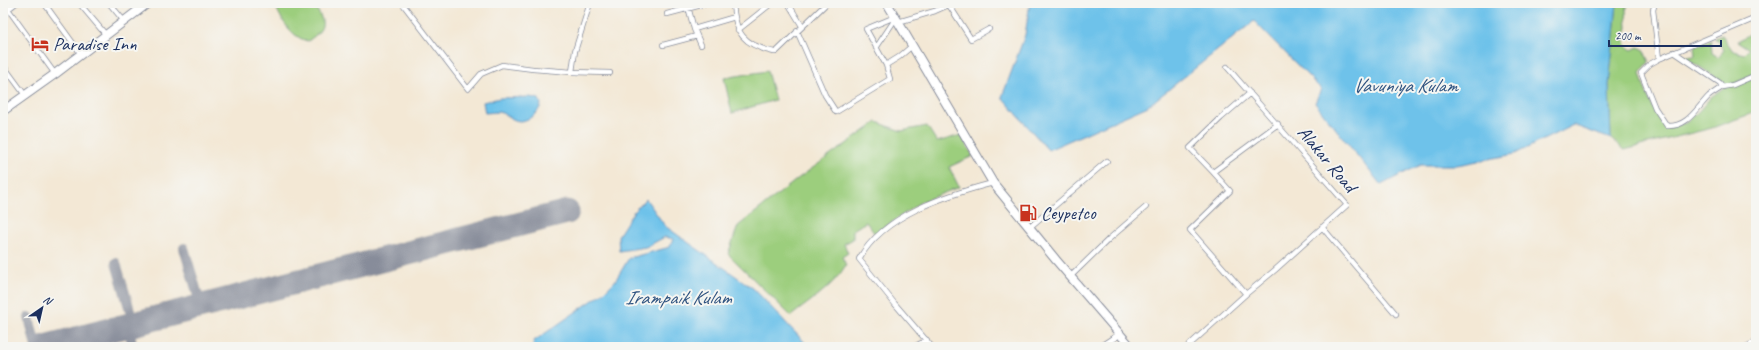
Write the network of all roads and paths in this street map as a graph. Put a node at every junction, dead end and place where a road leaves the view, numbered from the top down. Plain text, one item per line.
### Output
1 (16, 3) edge
2 (44, 3) edge
3 (79, 3) edge
4 (109, 3) edge
5 (402, 3) edge
6 (590, 3) edge
7 (687, 3) edge
8 (709, 3) edge
9 (733, 3) edge
10 (772, 3) edge
11 (788, 3) edge
12 (827, 3) edge
13 (887, 3) edge
14 (1654, 3) edge
15 (146, 4) edge
16 (951, 4) edge
17 (8, 9) junction
18 (689, 9) junction
19 (3, 13) edge
20 (667, 14) dead end
21 (735, 17) junction
22 (1756, 18) edge
23 (897, 19) junction
24 (124, 21) junction
25 (802, 26) junction
26 (694, 29) junction
27 (989, 29) dead end
28 (738, 30) junction
29 (797, 31) junction
30 (106, 35) junction
31 (697, 36) junction
32 (663, 45) dead end
33 (701, 45) dead end
34 (912, 46) junction
35 (876, 48) junction
36 (1674, 52) junction
37 (81, 54) junction
38 (1659, 58) junction
39 (3, 65) edge
40 (886, 65) junction
41 (1227, 67) dead end
42 (572, 72) junction
43 (610, 73) dead end
44 (55, 74) junction
45 (1756, 75) edge
46 (1722, 87) junction
47 (1250, 93) junction
48 (25, 95) junction
49 (3, 111) edge
50 (1278, 124) junction
51 (1107, 161) dead end
52 (1213, 172) junction
53 (993, 183) junction
54 (1146, 207) dead end
55 (1030, 227) junction
56 (1322, 227) junction
57 (1070, 277) junction
58 (1246, 294) junction
59 (1396, 314) dead end
60 (1120, 334) junction
61 (927, 340) junction
62 (1756, 342) edge
63 (914, 347) edge
64 (932, 347) edge
65 (1100, 347) edge
66 (1131, 347) edge
67 (1187, 347) edge
68 (1747, 347) edge

1 - 17 street
2 - 37 street
3 - 30 street
4 - 24 street
5 - 42 street
6 - 42 street
7 - 18 street
8 - 18 street
9 - 21 street
10 - 28 street
11 - 25 street
12 - 25 street
13 - 23 highway
14 - 38 street
15 - 24 highway
16 - 23 street
16 - 27 street
17 - 19 street
17 - 44 street
18 - 20 street
18 - 26 street
21 - 26 street
21 - 28 street
22 - 36 street
23 - 34 highway
23 - 35 street
23 - 35 street
24 - 30 highway
25 - 29 street
26 - 31 street
28 - 29 street
29 - 40 street
30 - 37 highway
31 - 32 street
31 - 33 street
34 - 40 street
34 - 53 highway
35 - 40 street
36 - 38 street
36 - 46 street
37 - 44 highway
38 - 46 street
39 - 48 street
41 - 47 street, Alakar Road
42 - 43 street
44 - 48 highway
45 - 46 street
47 - 50 street, Alakar Road
47 - 52 street
48 - 49 highway
50 - 52 street
50 - 56 street, Alakar Road
51 - 55 street
52 - 58 street
53 - 55 highway
53 - 61 street
54 - 57 street
55 - 57 highway
56 - 58 street, Alakar Road
56 - 59 street
57 - 60 highway
58 - 67 street, Alakar Road
60 - 65 street
60 - 66 highway
61 - 63 street
61 - 64 street
62 - 68 street

